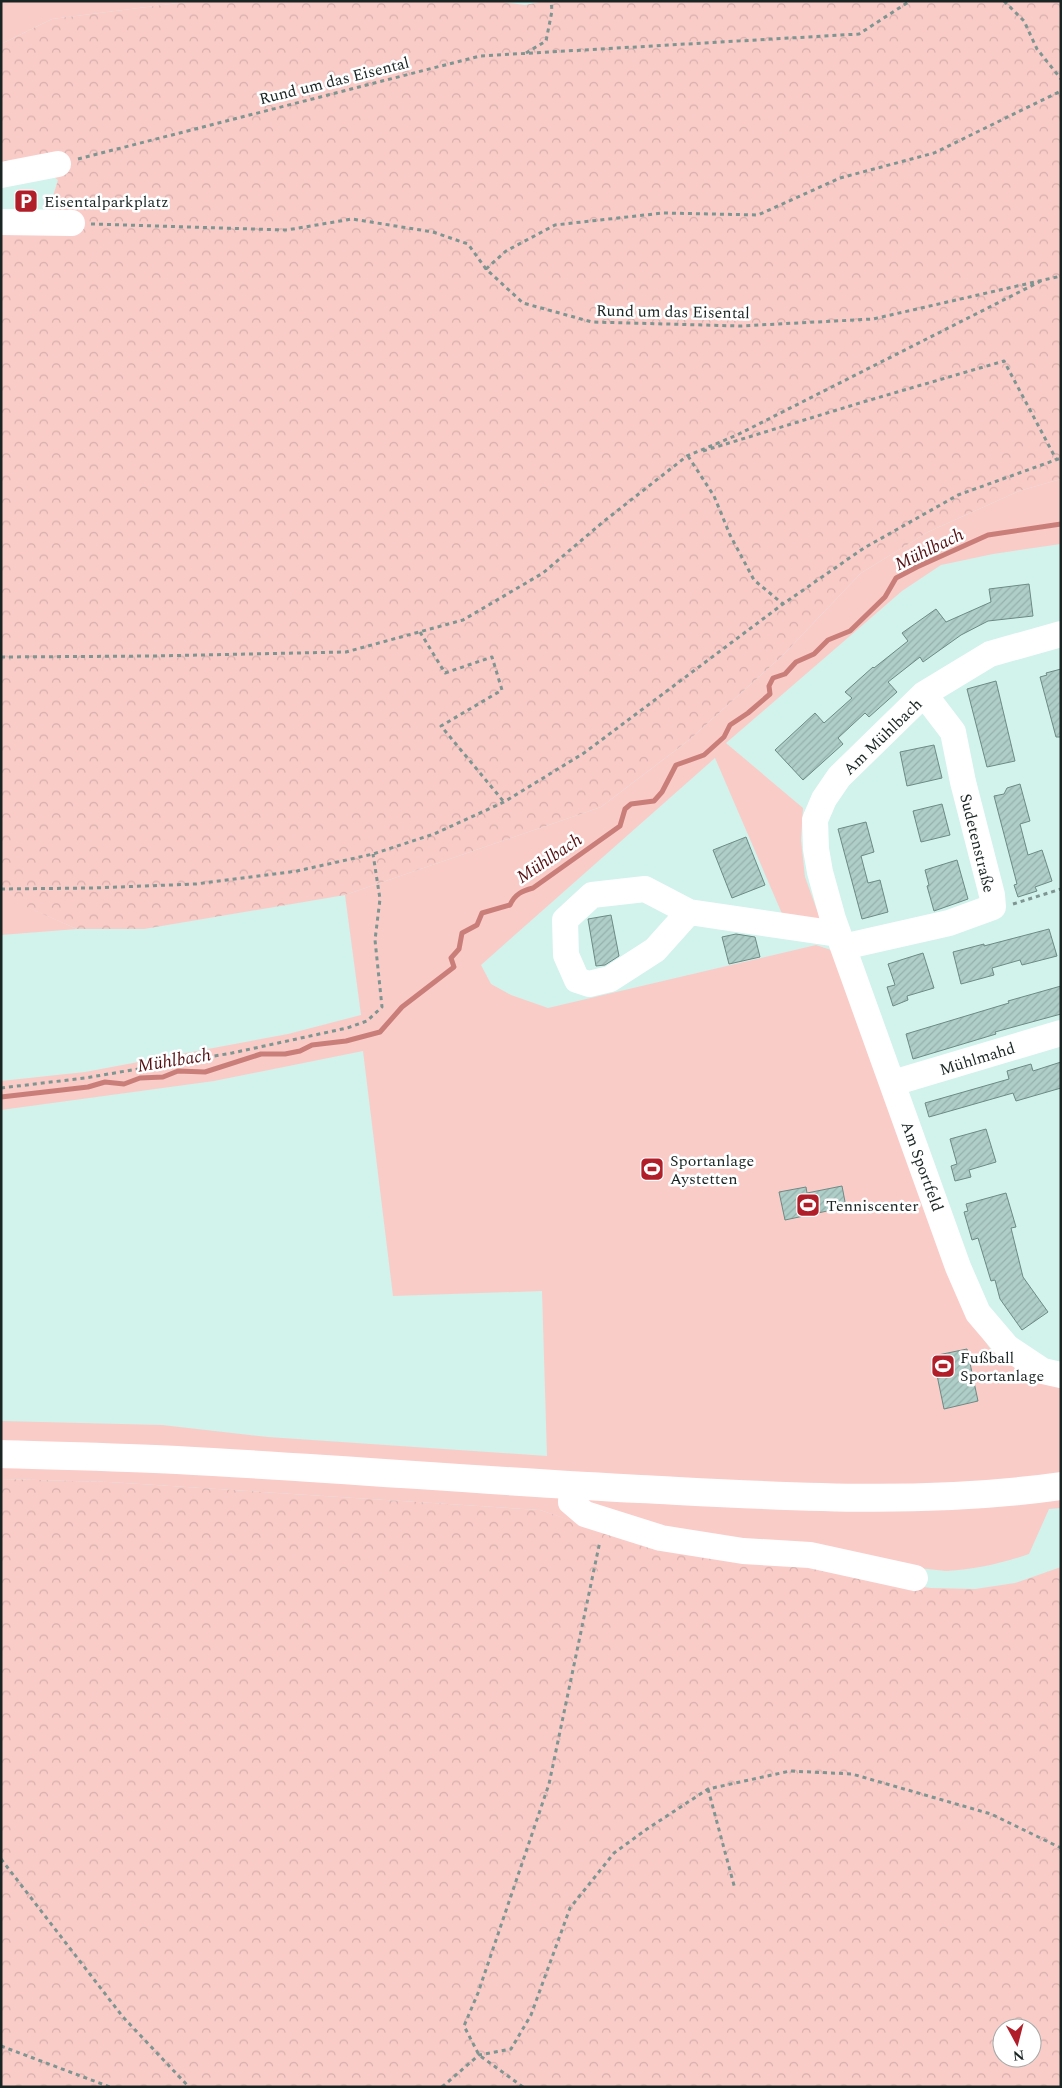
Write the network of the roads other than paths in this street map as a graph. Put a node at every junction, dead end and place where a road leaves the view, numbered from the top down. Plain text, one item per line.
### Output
1 (58, 164) road end
2 (1, 174) edge
3 (1, 222) edge
4 (72, 223) road end
5 (1061, 634) edge
6 (924, 694) junction
7 (690, 912) junction
8 (838, 933) junction
9 (1061, 1032) edge
10 (893, 1082) junction
11 (1061, 1375) edge
12 (1, 1454) edge
13 (572, 1485) junction
14 (1061, 1486) edge
15 (915, 1578) dead end

1 - 2 street
3 - 4 street
5 - 6 street, Am Mühlbach
6 - 8 street, Am Mühlbach
6 - 8 street, Sudetenstraße
7 - 7 street
7 - 8 street
8 - 10 street, Am Sportfeld
9 - 10 street, Mühlmahd
10 - 11 street, Am Sportfeld
12 - 13 main road
13 - 14 main road
13 - 15 street

